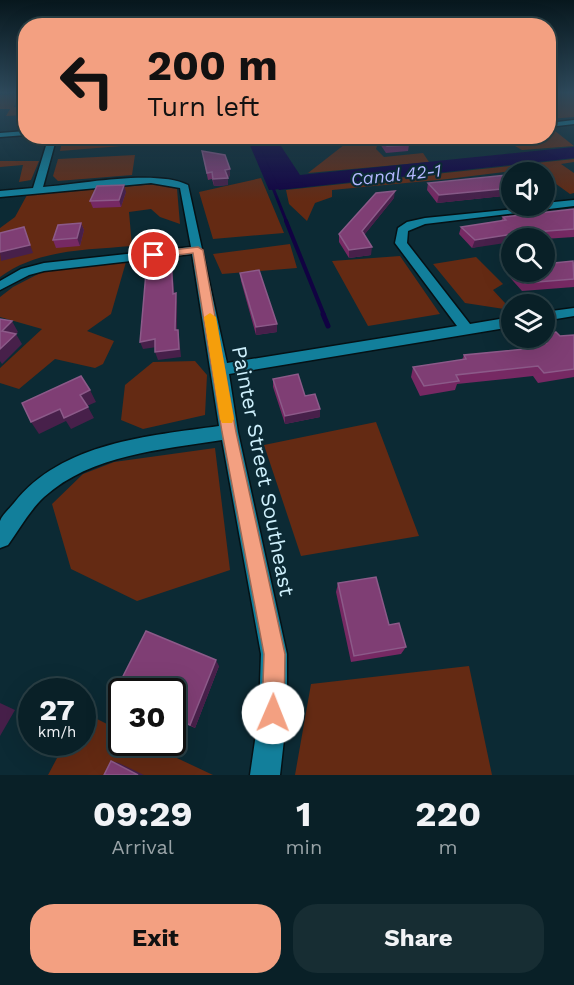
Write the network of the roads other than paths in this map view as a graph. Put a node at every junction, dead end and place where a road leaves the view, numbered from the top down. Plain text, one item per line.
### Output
1 (18, 134) edge
2 (0, 135) edge
3 (50, 144) edge
4 (37, 190) junction
5 (0, 194) edge
6 (574, 203) edge
7 (198, 250) junction
8 (0, 286) edge
9 (574, 312) edge
10 (555, 315) edge
11 (501, 324) edge
12 (467, 330) junction
13 (220, 370) junction
14 (229, 432) junction
15 (0, 538) edge
16 (265, 775) edge

1 - 2 street
3 - 4 street
4 - 5 street
4 - 7 street, Painter Street Southeast
6 - 12 street
7 - 8 street
7 - 13 street, Painter Street Southeast
9 - 10 street
11 - 12 street
12 - 13 street
13 - 14 street, Painter Street Southeast
14 - 15 street
14 - 16 street, Painter Street Southeast

